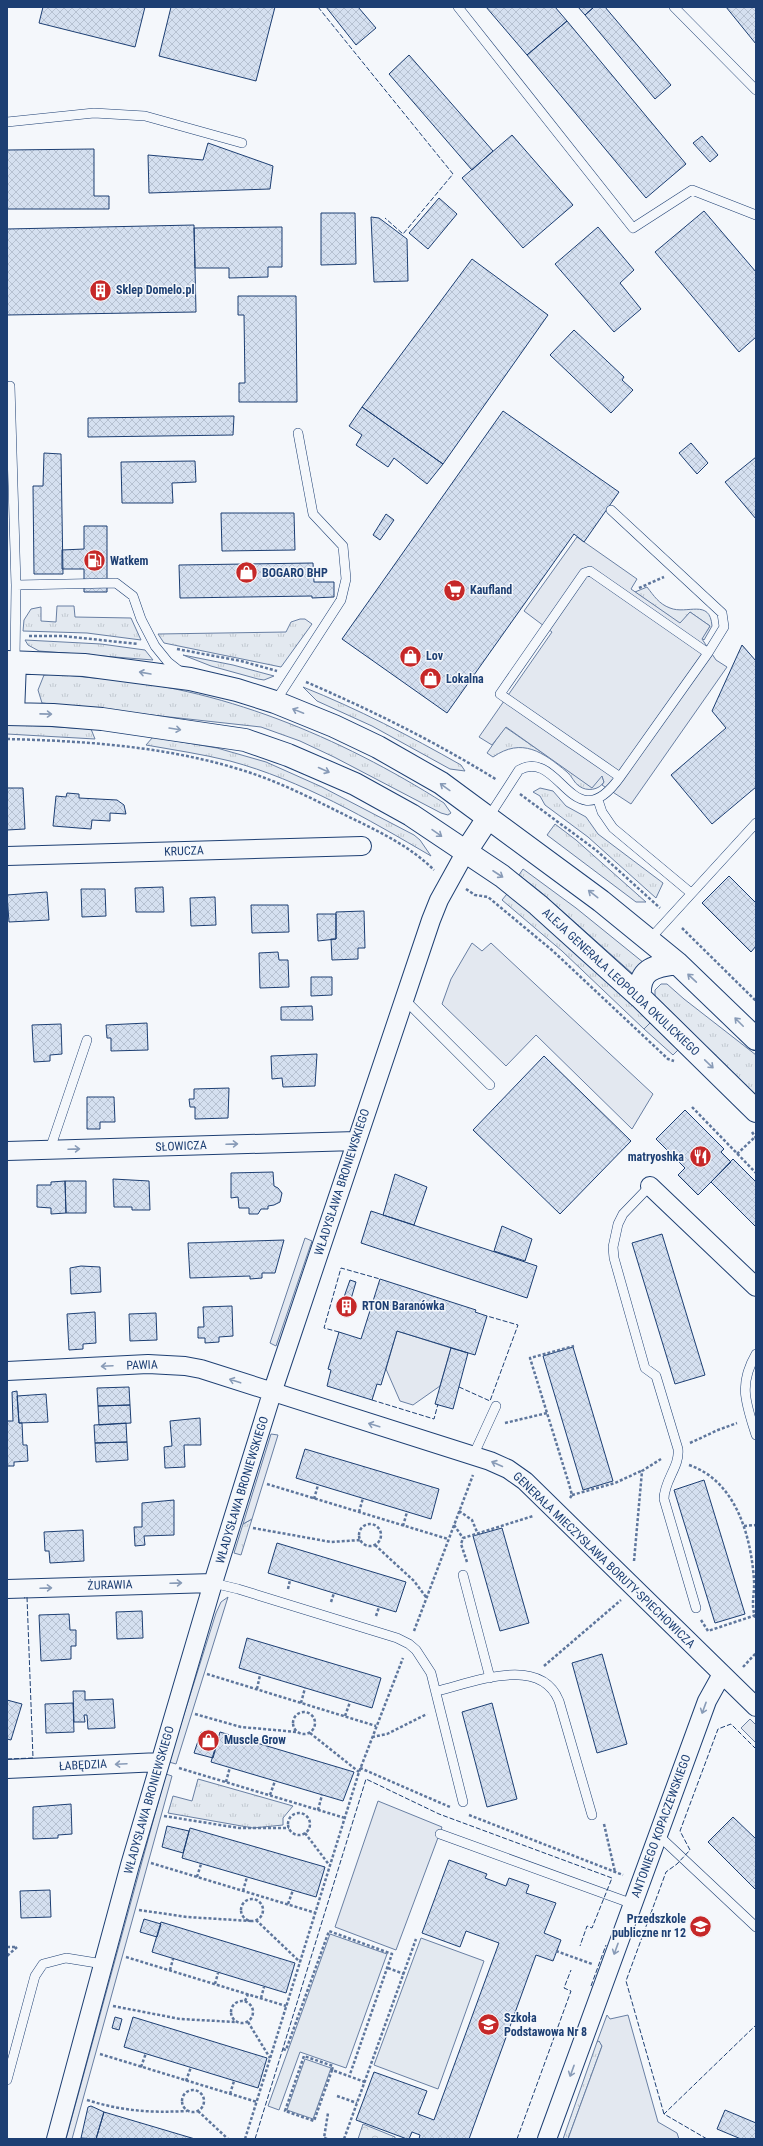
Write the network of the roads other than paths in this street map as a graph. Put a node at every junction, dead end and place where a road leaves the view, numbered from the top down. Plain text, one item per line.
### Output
1 (458, 7) edge
2 (674, 7) edge
3 (756, 90) edge
4 (7, 122) edge
5 (242, 143) dead end
6 (756, 215) edge
7 (10, 386) dead end
8 (298, 433) dead end
9 (611, 510) dead end
10 (16, 585) junction
11 (708, 653) junction
12 (11, 662) edge
13 (190, 679) junction
14 (275, 702) junction
15 (10, 714) edge
16 (620, 777) junction
17 (598, 800) junction
18 (488, 818) junction
19 (756, 823) edge
20 (362, 846) dead end
21 (465, 853) junction
22 (7, 856) edge
23 (692, 893) junction
24 (649, 940) junction
25 (677, 963) junction
26 (640, 997) junction
27 (404, 999) junction
28 (756, 1039) edge
29 (87, 1040) dead end
30 (490, 1085) dead end
31 (753, 1119) edge
32 (356, 1141) junction
33 (50, 1149) junction
34 (7, 1151) edge
35 (650, 1186) joint
36 (756, 1287) edge
37 (756, 1354) edge
38 (7, 1371) edge
39 (272, 1393) junction
40 (496, 1406) dead end
41 (756, 1435) edge
42 (478, 1457) junction
43 (463, 1575) dead end
44 (213, 1583) junction
45 (7, 1589) edge
46 (696, 1608) road end
47 (722, 1674) junction
48 (490, 1678) junction
49 (437, 1691) junction
50 (756, 1707) edge
51 (160, 1762) junction
52 (7, 1769) edge
53 (463, 1802) dead end
54 (592, 1815) road end
55 (440, 1834) dead end
56 (658, 1835) junction
57 (633, 1904) junction
58 (756, 1927) edge
59 (103, 1964) junction
60 (7, 2080) edge
61 (56, 2139) edge
62 (547, 2139) edge

1 - 6 lane
2 - 3 lane
4 - 5 lane
7 - 10 lane
8 - 14 lane
9 - 11 lane
10 - 12 lane
10 - 13 lane
11 - 16 lane
11 - 16 lane
13 -> 12 main road
12 - 15 main road
13 - 14 main road
18 -> 14 main road
15 -> 21 main road, ALEJA GENERAŁA LEOPOLDA OKULICKIEGO
16 - 17 lane
17 - 18 lane
17 - 23 lane
18 - 21 main road
24 -> 18 main road
19 - 23 lane
20 - 22 street, KRUCZA
21 -> 26 main road, ALEJA GENERAŁA LEOPOLDA OKULICKIEGO
21 - 27 street, WŁADYSŁAWA BRONIEWSKIEGO
23 - 24 lane
24 - 25 main road
25 - 26 main road
28 -> 25 main road
26 -> 31 main road, ALEJA GENERAŁA LEOPOLDA OKULICKIEGO
27 - 30 lane
27 - 32 street, WŁADYSŁAWA BRONIEWSKIEGO
29 - 33 lane
33 -> 32 street, SŁOWICZA
32 - 39 street, WŁADYSŁAWA BRONIEWSKIEGO
33 - 34 street, SŁOWICZA
35 - 36 street
35 - 46 lane
37 - 41 lane
39 -> 38 street, PAWIA
42 -> 39 street, GENERAŁA MIECZYSŁAWA BORUTY-SPIECHOWICZA
39 - 44 street, WŁADYSŁAWA BRONIEWSKIEGO
40 - 42 lane
47 -> 42 street, GENERAŁA MIECZYSŁAWA BORUTY-SPIECHOWICZA
43 - 48 lane
45 -> 44 street, ŻURAWIA
44 - 49 lane
44 - 51 street, WŁADYSŁAWA BRONIEWSKIEGO
47 - 50 street, GENERAŁA MIECZYSŁAWA BORUTY-SPIECHOWICZA
47 -> 56 street, ANTONIEGO KOPACZEWSKIEGO
48 - 49 lane
48 - 54 lane
49 - 53 lane
51 -> 52 street, ŁABĘDZIA
51 - 59 street, WŁADYSŁAWA BRONIEWSKIEGO
55 - 57 lane
56 - 57 street, ANTONIEGO KOPACZEWSKIEGO
56 - 58 lane
57 -> 62 street, ANTONIEGO KOPACZEWSKIEGO
59 - 60 lane
59 - 61 street, WŁADYSŁAWA BRONIEWSKIEGO

